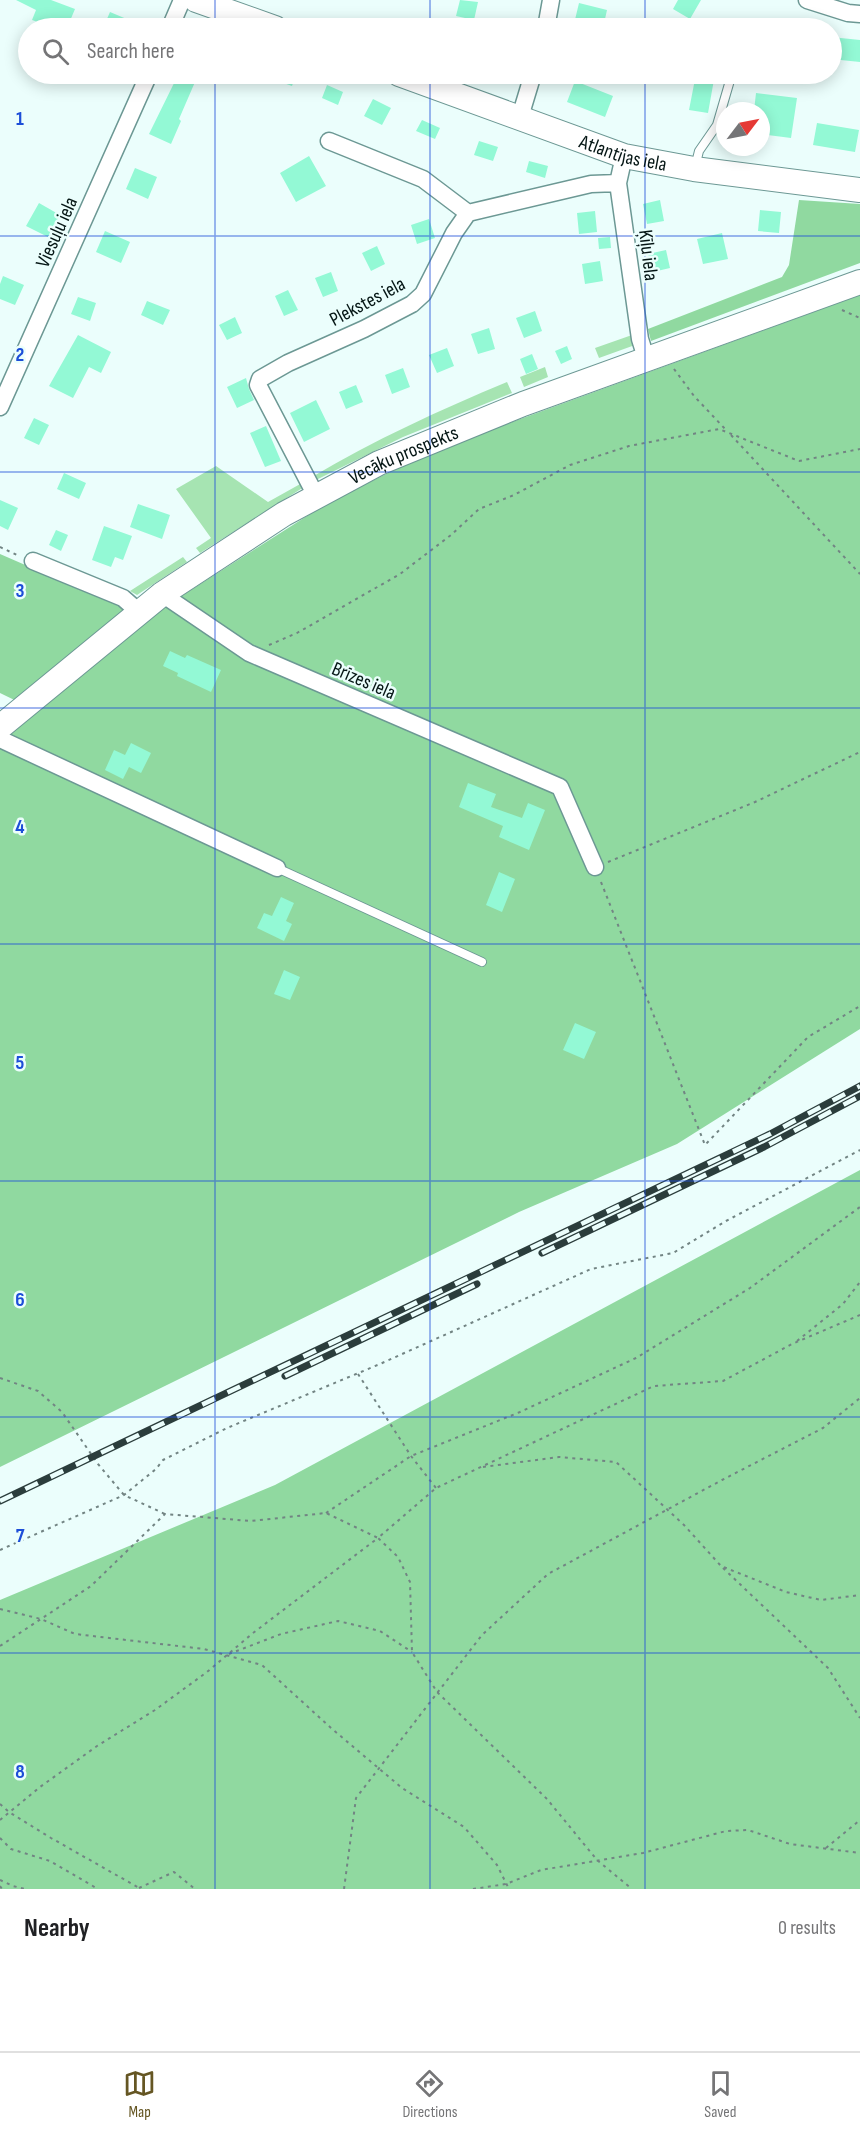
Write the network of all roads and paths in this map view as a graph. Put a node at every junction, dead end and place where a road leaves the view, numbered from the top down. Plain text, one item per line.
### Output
1 (182, 0) edge
2 (196, 0) edge
3 (551, 0) edge
4 (807, 0) edge
5 (222, 4) edge
6 (860, 14) edge
7 (174, 18) edge
8 (253, 18) edge
9 (548, 18) edge
10 (145, 84) edge
11 (427, 84) edge
12 (530, 84) edge
13 (729, 84) edge
14 (520, 117) junction
15 (329, 141) dead end
16 (624, 156) junction
17 (694, 169) junction
18 (618, 183) junction
19 (860, 190) edge
20 (468, 213) junction
21 (860, 282) edge
22 (654, 356) junction
23 (0, 407) edge
24 (729, 433) junction
25 (860, 449) edge
26 (316, 496) junction
27 (0, 547) edge
28 (33, 561) joint
29 (860, 574) edge
30 (162, 594) junction
31 (139, 612) junction
32 (249, 653) junction
33 (0, 727) edge
34 (0, 739) edge
35 (860, 752) edge
36 (595, 867) junction
37 (277, 868) joint
38 (482, 962) dead end
39 (860, 1006) edge
40 (860, 1150) edge
41 (860, 1207) edge
42 (860, 1282) edge
43 (860, 1315) edge
44 (792, 1344) junction
45 (357, 1374) junction
46 (0, 1378) edge
47 (860, 1398) edge
48 (411, 1456) junction
49 (480, 1467) junction
50 (435, 1488) junction
51 (124, 1495) junction
52 (667, 1509) junction
53 (326, 1513) junction
54 (165, 1514) junction
55 (378, 1538) junction
56 (0, 1550) edge
57 (721, 1566) junction
58 (860, 1595) edge
59 (0, 1609) edge
60 (40, 1619) junction
61 (0, 1646) edge
62 (412, 1652) junction
63 (226, 1655) junction
64 (437, 1692) junction
65 (860, 1718) edge
66 (379, 1768) junction
67 (0, 1804) edge
68 (9, 1812) junction
69 (0, 1813) edge
70 (0, 1820) edge
71 (860, 1820) edge
72 (0, 1838) edge
73 (826, 1848) junction
74 (860, 1853) edge
75 (597, 1860) junction
76 (0, 1880) edge
77 (506, 1884) junction
78 (140, 1888) edge
79 (25, 1889) edge
80 (98, 1889) edge
81 (195, 1889) edge
82 (344, 1889) edge
83 (473, 1889) edge
84 (509, 1889) edge
85 (632, 1889) edge

1 - 7 street
2 - 5 main road
3 - 9 street
4 - 6 street
5 - 8 main road
10 - 23 street, Viesuļu iela
11 - 14 main road, Atlantijas iela
12 - 14 street
13 - 17 lane
14 - 16 main road, Atlantijas iela
15 - 20 street
16 - 17 main road, Atlantijas iela
16 - 18 street, Ķīļu iela
17 - 19 main road, Atlantijas iela
18 - 20 street
18 - 22 street, Ķīļu iela
20 - 26 street, Plekstes iela
21 - 22 main road, Vecāķu prospekts
22 - 24 path
22 - 26 main road, Vecāķu prospekts
24 - 25 path
24 - 29 path
24 - 32 path
26 - 30 main road, Vecāķu prospekts
27 - 28 path
28 - 31 street
30 - 31 main road, Vecāķu prospekts
30 - 32 street, Brīzes iela
31 - 33 main road, Vecāķu prospekts
32 - 36 street, Brīzes iela
34 - 37 street
35 - 36 path
36 - 39 path
37 - 38 lane
40 - 45 path
41 - 48 path
42 - 44 path
43 - 44 path
44 - 49 path
45 - 48 path
45 - 51 path
46 - 51 path
47 - 52 path
48 - 50 path
48 - 53 path
49 - 50 path
49 - 52 path
50 - 55 path
51 - 54 path
51 - 56 path
52 - 57 path
52 - 64 path
53 - 54 path
53 - 55 path
54 - 60 path
55 - 62 path
55 - 63 path
57 - 58 path
57 - 65 path
59 - 60 path
60 - 61 path
60 - 63 path
62 - 63 path
62 - 64 path
63 - 66 path
63 - 68 path
64 - 66 path
64 - 75 path
66 - 77 path
66 - 82 path
67 - 68 path
68 - 69 path
68 - 70 path
68 - 78 path
71 - 73 path
72 - 80 path
73 - 74 path
73 - 75 path
75 - 77 path
75 - 85 path
76 - 79 path
77 - 83 path
77 - 84 path
78 - 81 path

